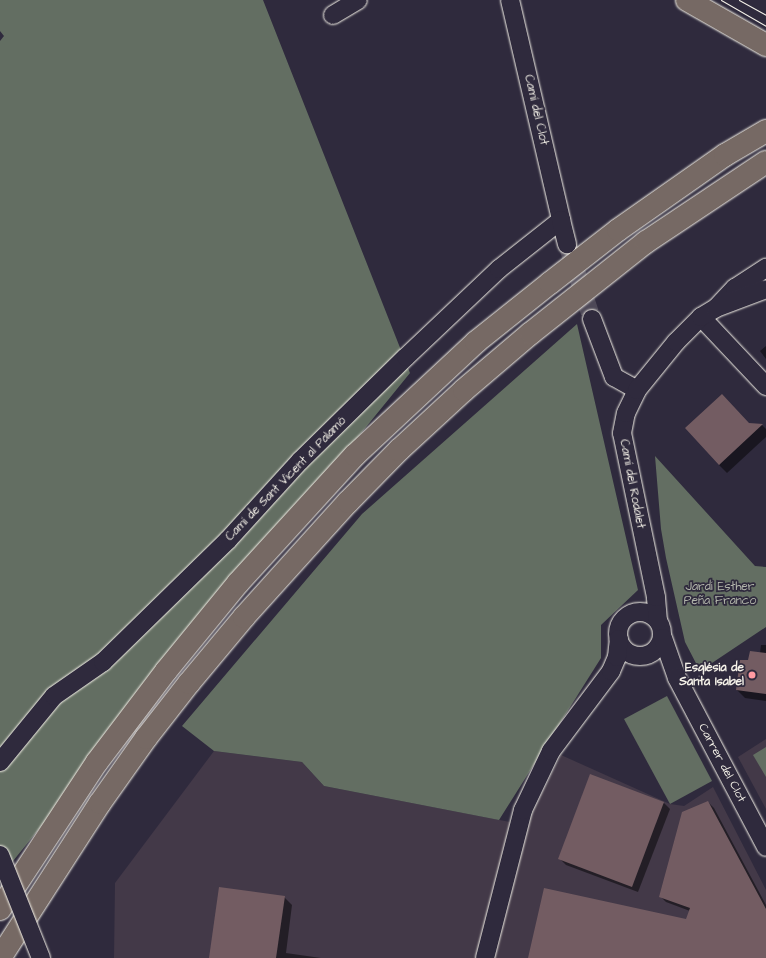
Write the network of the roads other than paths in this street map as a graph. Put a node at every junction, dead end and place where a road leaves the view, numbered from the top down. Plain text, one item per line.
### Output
1 (358, 0) edge
2 (510, 0) edge
3 (687, 0) edge
4 (333, 15) dead end
5 (763, 46) edge
6 (766, 131) edge
7 (766, 162) edge
8 (561, 220) junction
9 (567, 244) tunnel mouth
10 (766, 268) edge
11 (766, 289) edge
12 (716, 308) junction
13 (701, 317) junction
14 (592, 319) tunnel mouth
15 (766, 386) edge
16 (637, 390) junction
17 (652, 575) junction
18 (633, 613) junction
19 (658, 620) junction
20 (662, 638) junction
21 (619, 639) junction
22 (640, 656) junction
23 (611, 671) junction
24 (677, 678) junction
25 (0, 762) edge
26 (766, 846) edge
27 (0, 854) edge
28 (0, 909) edge
29 (0, 958) edge
30 (41, 958) edge
31 (485, 958) edge

1 - 4 street
2 - 8 street, Camí del Clot
3 - 5 main road
6 - 28 main road
7 - 29 main road
8 - 9 street
8 - 25 street, Camí de Sant Vicent al Palamó
10 - 12 street, Camí del Rodalet
11 - 12 street, Camí del Rodalet
12 - 13 street, Camí del Rodalet
13 - 15 street
13 - 16 street, Camí del Rodalet
14 - 16 street
16 - 17 street, Camí del Rodalet
17 - 18 street
17 - 19 street, Camí del Rodalet
18 - 19 street
18 - 21 street
19 - 20 street
20 - 22 street
20 - 24 street, Carrer del Clot
21 - 22 street
21 - 23 street
22 - 23 street
22 - 24 street, Carrer del Clot
23 - 31 street
24 - 26 street, Carrer del Clot
27 - 30 street, bridge

